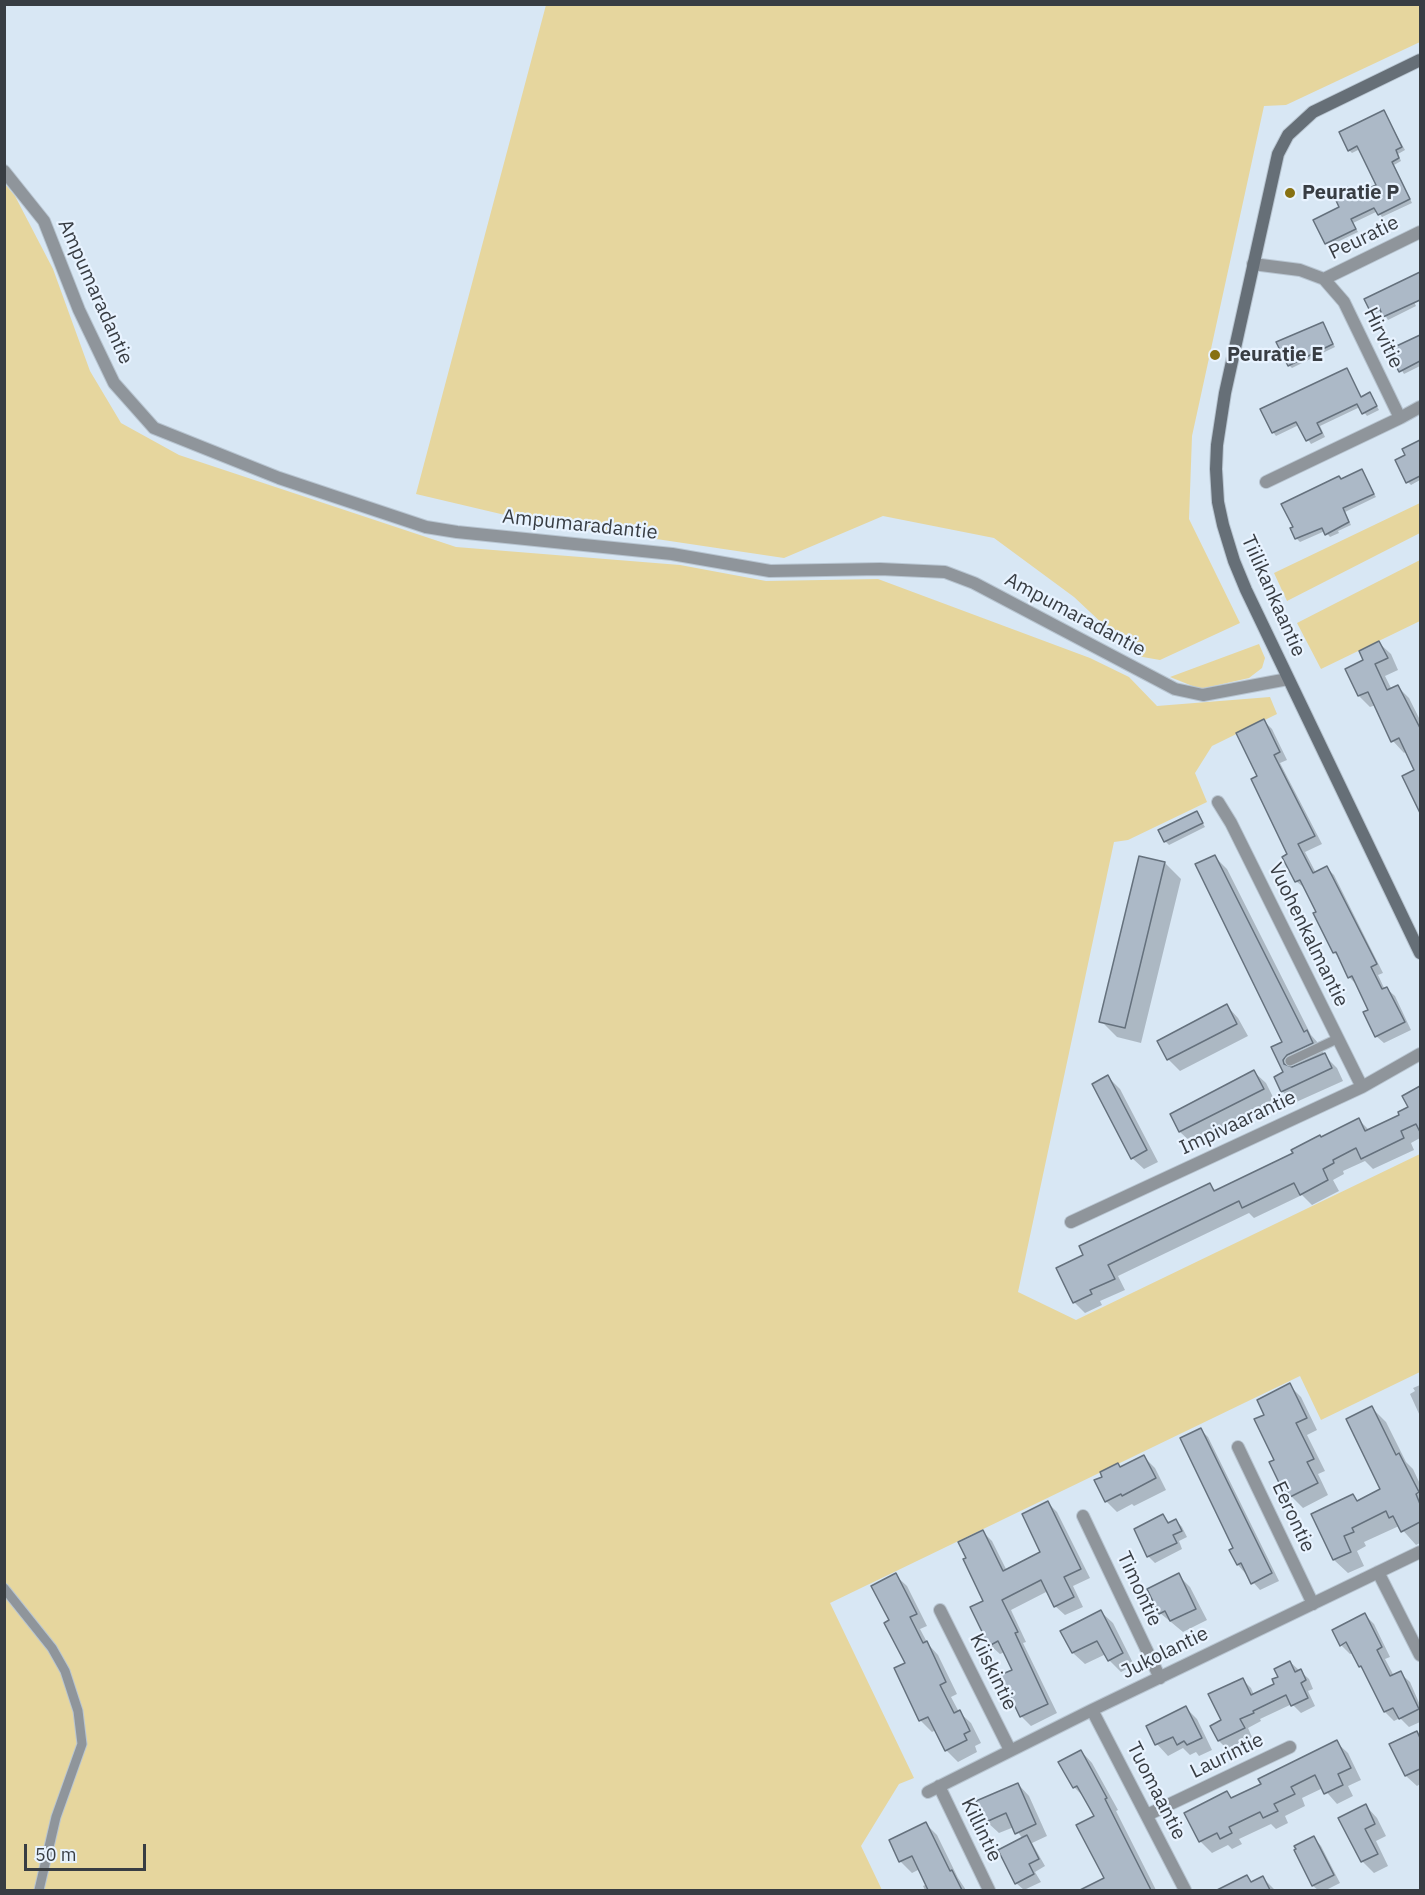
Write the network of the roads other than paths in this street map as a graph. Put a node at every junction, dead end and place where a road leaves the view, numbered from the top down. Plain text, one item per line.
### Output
1 (1420, 60) edge
2 (4, 171) edge
3 (1420, 232) edge
4 (1253, 264) junction
5 (1324, 279) junction
6 (1420, 407) edge
7 (1400, 418) junction
8 (1266, 482) dead end
9 (1288, 679) junction
10 (1218, 802) dead end
11 (1420, 953) edge
12 (1337, 1039) junction
13 (1420, 1054) edge
14 (1290, 1061) dead end
15 (1362, 1087) junction
16 (1071, 1222) dead end
17 (1238, 1447) dead end
18 (1083, 1516) dead end
19 (1420, 1552) edge
20 (1378, 1572) junction
21 (4, 1588) edge
22 (1313, 1604) junction
23 (940, 1610) dead end
24 (1420, 1656) edge
25 (1160, 1678) junction
26 (1092, 1710) junction
27 (1290, 1747) dead end
28 (1010, 1750) junction
29 (933, 1789) joint
30 (1147, 1815) junction
31 (39, 1890) edge
32 (989, 1890) edge
33 (1185, 1890) edge

1 - 4 street, Tiilikankaantie
2 - 9 street, Ampumaradantie
3 - 5 street, Peuratie
4 - 5 street, Peuratie
4 - 9 street, Tiilikankaantie
5 - 7 street, Hirvitie
6 - 7 street
7 - 8 street
9 - 11 street, Tiilikankaantie
10 - 12 street, Vuohenkalmantie
12 - 14 lane
12 - 15 street, Vuohenkalmantie
13 - 15 street, Impivaarantie
15 - 16 street, Impivaarantie
17 - 22 street, Eerontie
18 - 25 street, Timontie
19 - 20 street, Jukolantie
20 - 22 street, Jukolantie
20 - 24 street
21 - 31 lane
22 - 25 street, Jukolantie
23 - 28 street, Kiiskintie
25 - 26 street, Jukolantie
26 - 28 street, Jukolantie
26 - 30 street, Tuomaantie
27 - 30 street, Laurintie
28 - 29 street, Jukolantie
29 - 32 street, Killintie
30 - 33 street, Tuomaantie

